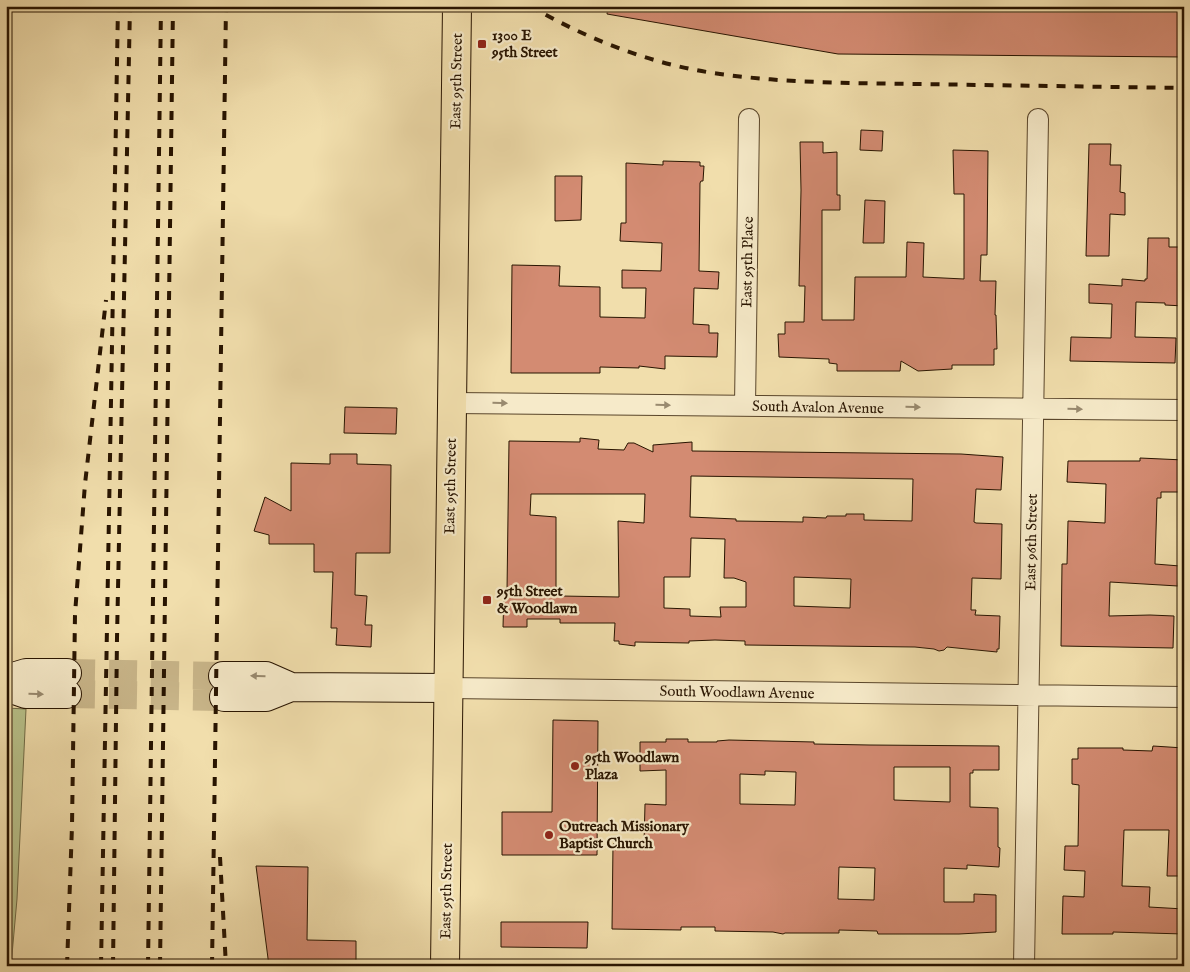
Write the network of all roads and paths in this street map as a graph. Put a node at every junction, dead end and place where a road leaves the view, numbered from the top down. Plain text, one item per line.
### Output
1 (457, 6) edge
2 (749, 119) dead end
3 (1038, 119) dead end
4 (452, 403) junction
5 (745, 406) junction
6 (1033, 409) junction
7 (1184, 410) edge
8 (6, 679) edge
9 (224, 686) tunnel mouth
10 (6, 687) edge
11 (448, 688) junction
12 (1029, 695) junction
13 (1184, 697) edge
14 (445, 966) edge
15 (1024, 966) edge

1 - 4 main road, East 95th Street
2 - 5 street, East 95th Place
3 - 6 street, East 96th Street
4 -> 5 street, South Avalon Avenue
4 - 11 main road, East 95th Street
5 -> 6 street, South Avalon Avenue
6 -> 7 street, South Avalon Avenue
6 - 12 street, East 96th Street
10 -> 8 street
9 - 11 street, South Woodlawn Avenue
11 - 12 street, South Woodlawn Avenue
11 - 14 main road, East 95th Street
12 - 13 street, South Woodlawn Avenue
12 - 15 street, East 96th Street

